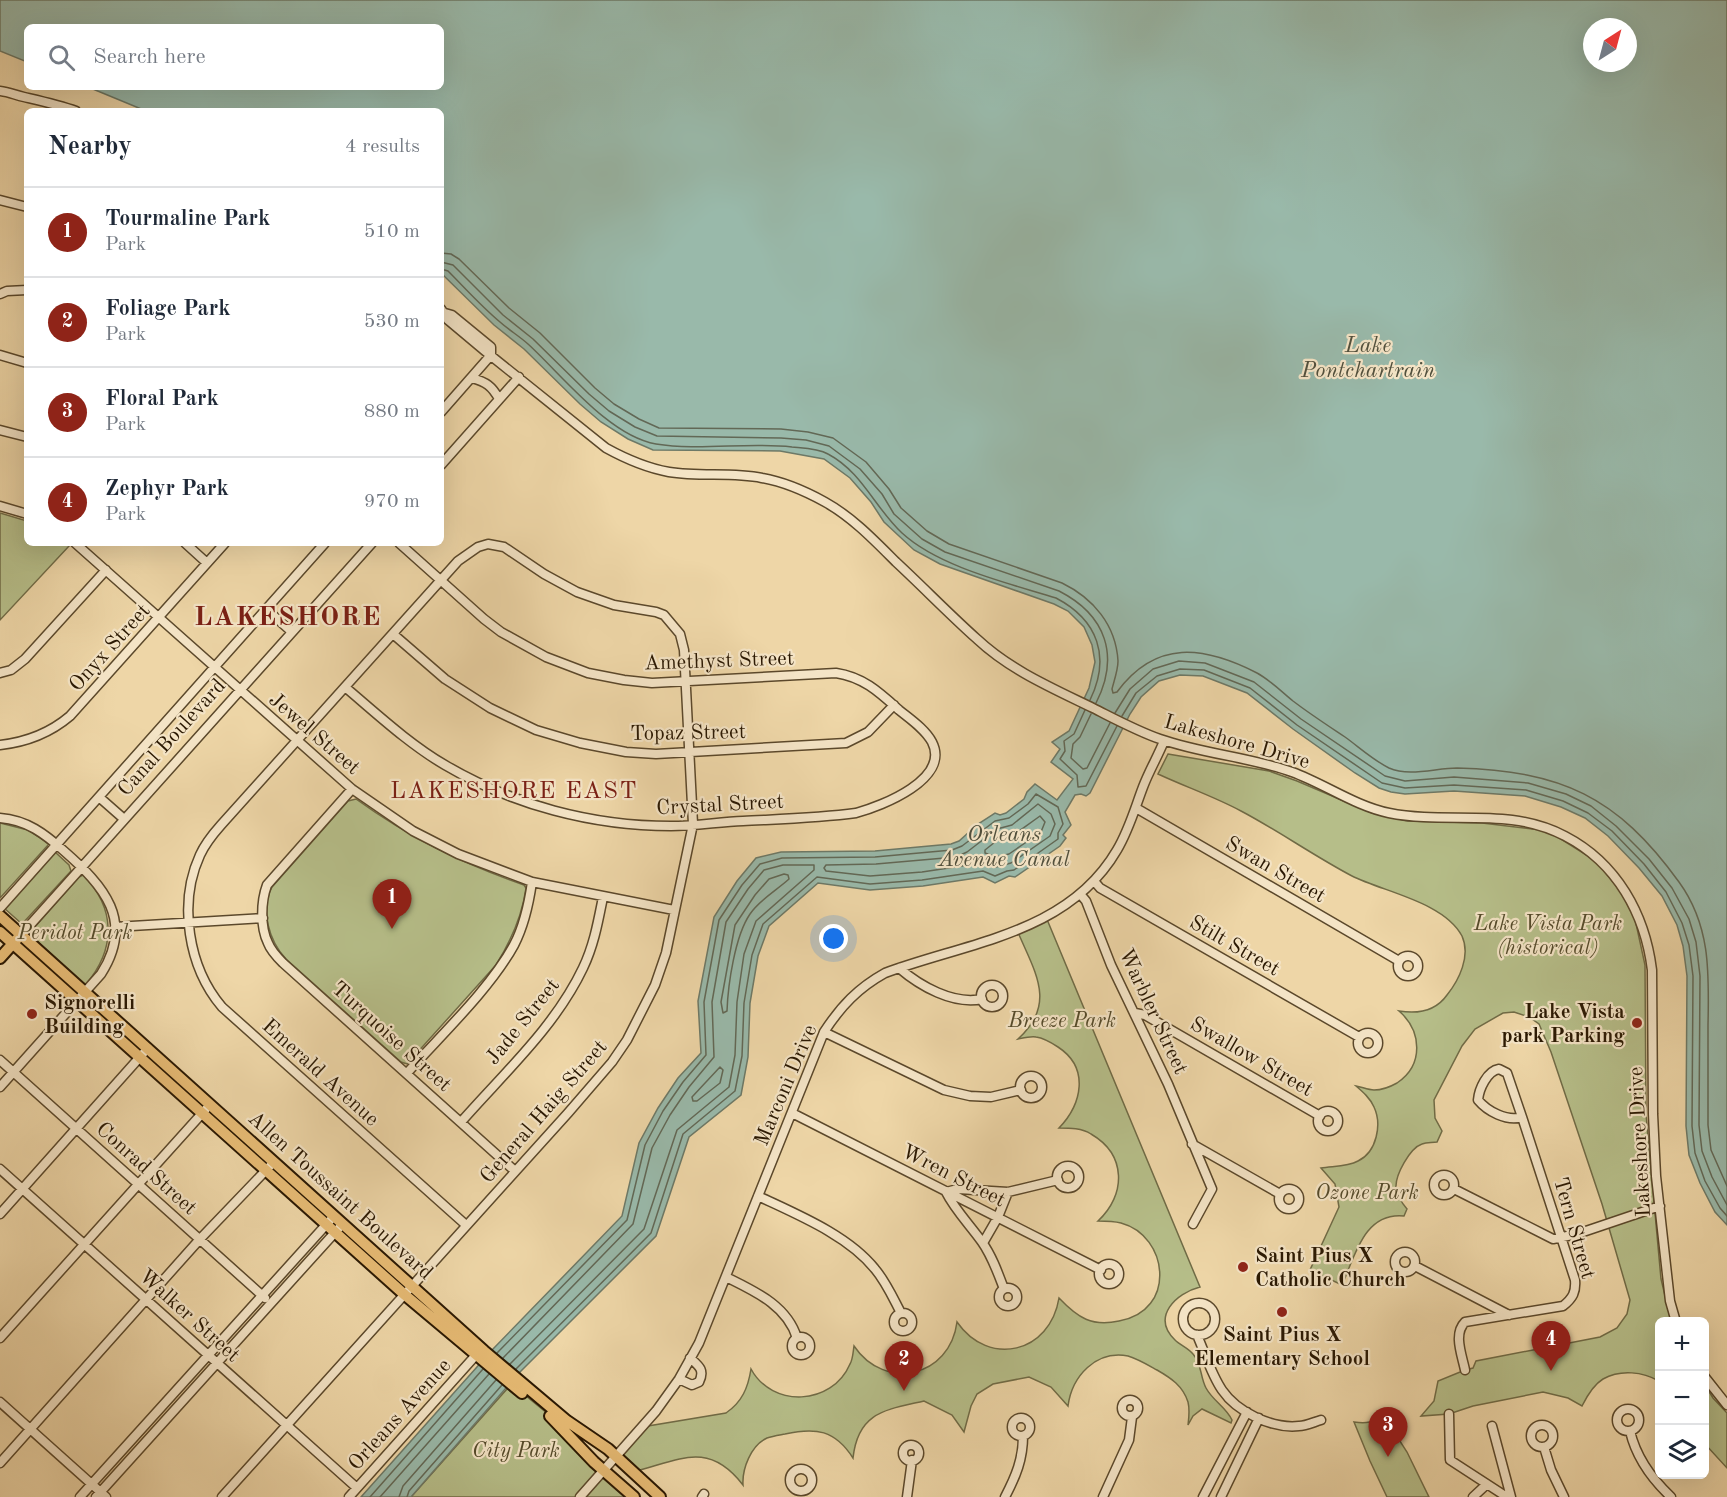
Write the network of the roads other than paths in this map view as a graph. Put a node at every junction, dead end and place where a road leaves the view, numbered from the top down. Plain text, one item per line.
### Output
1 (0, 91) edge
2 (0, 97) edge
3 (20, 97) junction
4 (67, 108) edge
5 (0, 200) edge
6 (24, 206) edge
7 (24, 290) edge
8 (0, 294) edge
9 (444, 313) edge
10 (0, 355) edge
11 (491, 355) junction
12 (24, 362) edge
13 (519, 377) junction
14 (472, 378) junction
15 (499, 399) junction
16 (444, 409) edge
17 (0, 430) edge
18 (24, 436) edge
19 (444, 462) edge
20 (0, 506) edge
21 (24, 513) edge
22 (78, 546) edge
23 (188, 546) edge
24 (222, 546) edge
25 (322, 546) edge
26 (369, 546) edge
27 (402, 546) edge
28 (504, 547) joint
29 (207, 563) junction
30 (106, 570) junction
31 (441, 581) junction
32 (266, 609) junction
33 (159, 617) junction
34 (292, 632) junction
35 (393, 634) junction
36 (215, 668) junction
37 (0, 673) edge
38 (685, 682) junction
39 (345, 687) junction
40 (240, 690) junction
41 (894, 705) junction
42 (296, 740) junction
43 (1164, 741) junction
44 (0, 745) edge
45 (690, 753) junction
46 (352, 789) junction
47 (99, 797) junction
48 (1136, 808) junction
49 (0, 818) edge
50 (124, 819) junction
51 (693, 824) junction
52 (57, 845) junction
53 (82, 867) junction
54 (532, 882) junction
55 (1094, 882) junction
56 (1081, 895) junction
57 (603, 897) junction
58 (0, 908) edge
59 (675, 910) junction
60 (0, 916) edge
61 (263, 918) junction
62 (189, 923) junction
63 (115, 927) junction
64 (0, 932) edge
65 (21, 935) junction
66 (13, 944) junction
67 (0, 958) edge
68 (48, 959) junction
69 (1399, 961) dead end
70 (39, 968) junction
71 (898, 968) junction
72 (81, 996) junction
73 (982, 999) dead end
74 (1135, 1013) junction
75 (118, 1021) junction
76 (110, 1029) junction
77 (824, 1032) junction
78 (1359, 1037) dead end
79 (148, 1048) junction
80 (140, 1057) junction
81 (0, 1060) edge
82 (13, 1072) junction
83 (407, 1073) junction
84 (0, 1087) edge
85 (1021, 1090) dead end
86 (206, 1109) junction
87 (792, 1113) junction
88 (1320, 1116) dead end
89 (1522, 1117) junction
90 (461, 1122) junction
91 (76, 1129) junction
92 (1192, 1144) junction
93 (270, 1166) junction
94 (0, 1169) edge
95 (516, 1171) junction
96 (1058, 1180) dead end
97 (138, 1183) junction
98 (22, 1189) junction
99 (1454, 1189) dead end
100 (946, 1192) junction
101 (1008, 1192) junction
102 (1280, 1194) dead end
103 (758, 1196) junction
104 (1660, 1206) junction
105 (0, 1214) edge
106 (998, 1217) junction
107 (330, 1220) junction
108 (1193, 1224) dead end
109 (466, 1225) junction
110 (339, 1228) junction
111 (1561, 1238) junction
112 (201, 1239) junction
113 (983, 1243) junction
114 (84, 1244) junction
115 (1415, 1266) dead end
116 (1101, 1270) dead end
117 (726, 1277) junction
118 (1004, 1289) dead end
119 (409, 1290) junction
120 (262, 1294) junction
121 (146, 1300) junction
122 (270, 1302) junction
123 (900, 1313) dead end
124 (1509, 1315) junction
125 (1674, 1317) edge
126 (1197, 1335) dead end
127 (0, 1338) edge
128 (797, 1338) dead end
129 (208, 1354) junction
130 (479, 1354) junction
131 (690, 1358) junction
132 (217, 1363) junction
133 (1464, 1370) dead end
134 (679, 1379) junction
135 (1709, 1382) edge
136 (518, 1384) junction
137 (0, 1402) edge
138 (1727, 1405) edge
139 (1247, 1412) junction
140 (1449, 1414) dead end
141 (1132, 1417) dead end
142 (1259, 1418) junction
143 (1321, 1420) dead end
144 (286, 1425) junction
145 (1492, 1426) dead end
146 (31, 1429) junction
147 (1630, 1431) dead end
148 (1023, 1436) dead end
149 (1544, 1447) dead end
150 (617, 1456) junction
151 (912, 1460) dead end
152 (0, 1463) edge
153 (604, 1470) junction
154 (92, 1484) junction
155 (1487, 1484) junction
156 (357, 1488) junction
157 (101, 1495) edge
158 (656, 1495) edge
159 (80, 1497) edge
160 (222, 1497) edge
161 (349, 1497) edge
162 (580, 1497) edge
163 (634, 1497) edge
164 (907, 1497) edge
165 (1005, 1497) edge
166 (1103, 1497) edge
167 (1203, 1497) edge
168 (1221, 1497) edge
169 (1473, 1497) edge
170 (1509, 1497) edge
171 (1564, 1497) edge
172 (1671, 1497) edge

1 - 3 street
2 - 3 street
3 - 4 street
5 - 6 street
7 - 8 street
9 - 11 street, Lakeshore Drive
10 - 12 street
11 - 13 street, Lakeshore Drive
11 - 14 street
13 - 15 street
13 - 43 street, Lakeshore Drive
14 - 15 street
14 - 16 street
15 - 19 street
17 - 18 street
20 - 21 street
22 - 30 street, Jewel Street
23 - 29 street
24 - 29 street, Onyx Street
25 - 32 street, Canal Boulevard
26 - 34 street, Canal Boulevard
27 - 31 street, Amethyst Street
28 - 31 street, Emerald Avenue
28 - 38 street, General Haig Street
29 - 33 street, Onyx Street
30 - 33 street, Jewel Street
30 - 37 street
31 - 35 street, Emerald Avenue
31 - 38 street, Amethyst Street
32 - 34 street
32 - 36 street, Canal Boulevard
33 - 36 street, Jewel Street
33 - 44 street, Onyx Street
34 - 40 street, Canal Boulevard
35 - 39 street, Emerald Avenue
35 - 45 street, Topaz Street
36 - 40 street, Jewel Street
36 - 47 street, Canal Boulevard
38 - 41 street, Amethyst Street
38 - 45 street, General Haig Street
39 - 42 street, Emerald Avenue
39 - 51 street, Crystal Street
40 - 42 street, Jewel Street
40 - 50 street, Canal Boulevard
41 - 45 street, Topaz Street
41 - 51 street, Crystal Street
42 - 46 street, Jewel Street
42 - 62 street, Emerald Avenue
43 - 48 street, Marconi Drive
43 - 104 street, Lakeshore Drive
45 - 51 street, General Haig Street
46 - 54 street, Jewel Street
46 - 61 street, Turquoise Street
47 - 50 street
47 - 52 street, Canal Boulevard
48 - 55 street, Marconi Drive
48 - 69 street, Swan Street
49 - 52 street
50 - 53 street, Canal Boulevard
51 - 59 street, General Haig Street
52 - 53 street
52 - 58 street, Canal Boulevard
53 - 63 street
53 - 65 street, Canal Boulevard
54 - 57 street, Jewel Street
54 - 83 street
55 - 56 street, Marconi Drive
55 - 78 street, Stilt Street
56 - 71 street, Marconi Drive
56 - 74 street, Warbler Street
57 - 59 street, Jewel Street
57 - 90 street, Jade Street
59 - 95 street, General Haig Street
60 - 65 main road, Allen Toussaint Boulevard
61 - 62 street
61 - 83 street, Turquoise Street
62 - 63 street
62 - 109 street, Emerald Avenue
63 - 72 street
64 - 66 main road, Allen Toussaint Boulevard
65 - 66 main road, Canal Boulevard
65 - 68 main road, Allen Toussaint Boulevard
66 - 67 main road, Canal Boulevard
66 - 70 main road, Allen Toussaint Boulevard
68 - 70 main road
68 - 72 main road, Allen Toussaint Boulevard
70 - 72 main road, Allen Toussaint Boulevard
71 - 73 street
71 - 77 street, Marconi Drive
72 - 75 main road, Allen Toussaint Boulevard
72 - 76 main road, Allen Toussaint Boulevard
72 - 82 street
74 - 88 street, Swallow Street
74 - 92 street, Warbler Street
75 - 76 main road
75 - 79 main road, Allen Toussaint Boulevard
76 - 80 main road, Allen Toussaint Boulevard
77 - 85 street
77 - 87 street, Marconi Drive
79 - 80 street
79 - 86 main road, Allen Toussaint Boulevard
80 - 86 main road, Allen Toussaint Boulevard
80 - 91 street
81 - 82 street, Conrad Street
82 - 84 street
82 - 91 street, Conrad Street
83 - 90 street, Turquoise Street
86 - 93 main road, Allen Toussaint Boulevard
86 - 97 street
87 - 100 street, Wren Street
87 - 103 street, Marconi Drive
89 - 89 street, Tern Street
89 - 111 street, Tern Street
90 - 95 street, Turquoise Street
91 - 97 street, Conrad Street
91 - 98 street
92 - 102 street
92 - 108 street, Warbler Street
93 - 107 main road, Allen Toussaint Boulevard
93 - 112 street
94 - 98 street, Walker Street
95 - 109 street, General Haig Street
96 - 101 street
97 - 112 street, Conrad Street
97 - 114 street
98 - 105 street
98 - 114 street, Walker Street
99 - 111 street
100 - 101 street
100 - 106 street, Wren Street
100 - 113 street
101 - 106 street
103 - 117 street, Marconi Drive
103 - 123 street
104 - 111 street
104 - 125 street, Lakeshore Drive
106 - 113 street
106 - 116 street, Wren Street
107 - 110 main road, Allen Toussaint Boulevard
107 - 120 street
109 - 119 street, General Haig Street
110 - 119 main road, Allen Toussaint Boulevard
110 - 122 street
111 - 124 street, Tern Street
112 - 120 street, Conrad Street
112 - 121 street
113 - 118 street
114 - 121 street, Walker Street
114 - 127 street
115 - 124 street
117 - 128 street
117 - 131 street, Marconi Drive
119 - 130 main road, Allen Toussaint Boulevard
119 - 144 street, General Haig Street
120 - 122 street, Conrad Street
120 - 129 street
121 - 129 street, Walker Street
121 - 146 street
122 - 132 street
124 - 133 street, Tern Street
126 - 139 street
129 - 132 street, Walker Street
129 - 154 street
130 - 136 main road, Allen Toussaint Boulevard
130 - 156 street, Orleans Avenue
131 - 134 street, Marconi Drive
131 - 134 street
132 - 144 street, Walker Street
132 - 157 street
134 - 150 street, Marconi Drive
135 - 138 street
136 - 150 main road, Allen Toussaint Boulevard
136 - 153 main road, Allen Toussaint Boulevard
137 - 146 street
139 - 142 street
139 - 167 street
140 - 155 street
141 - 166 street
142 - 143 street
142 - 168 street
144 - 156 street, Walker Street
144 - 160 street, General Haig Street
145 - 170 street
146 - 152 street
146 - 154 street
147 - 172 street
148 - 165 street
149 - 171 street
150 - 153 street, Marconi Drive
150 - 158 main road, Allen Toussaint Boulevard
151 - 164 street
153 - 162 street, Marconi Drive
153 - 163 main road, Allen Toussaint Boulevard
154 - 157 street
154 - 159 street
155 - 169 street
155 - 170 street
156 - 161 street, Orleans Avenue

